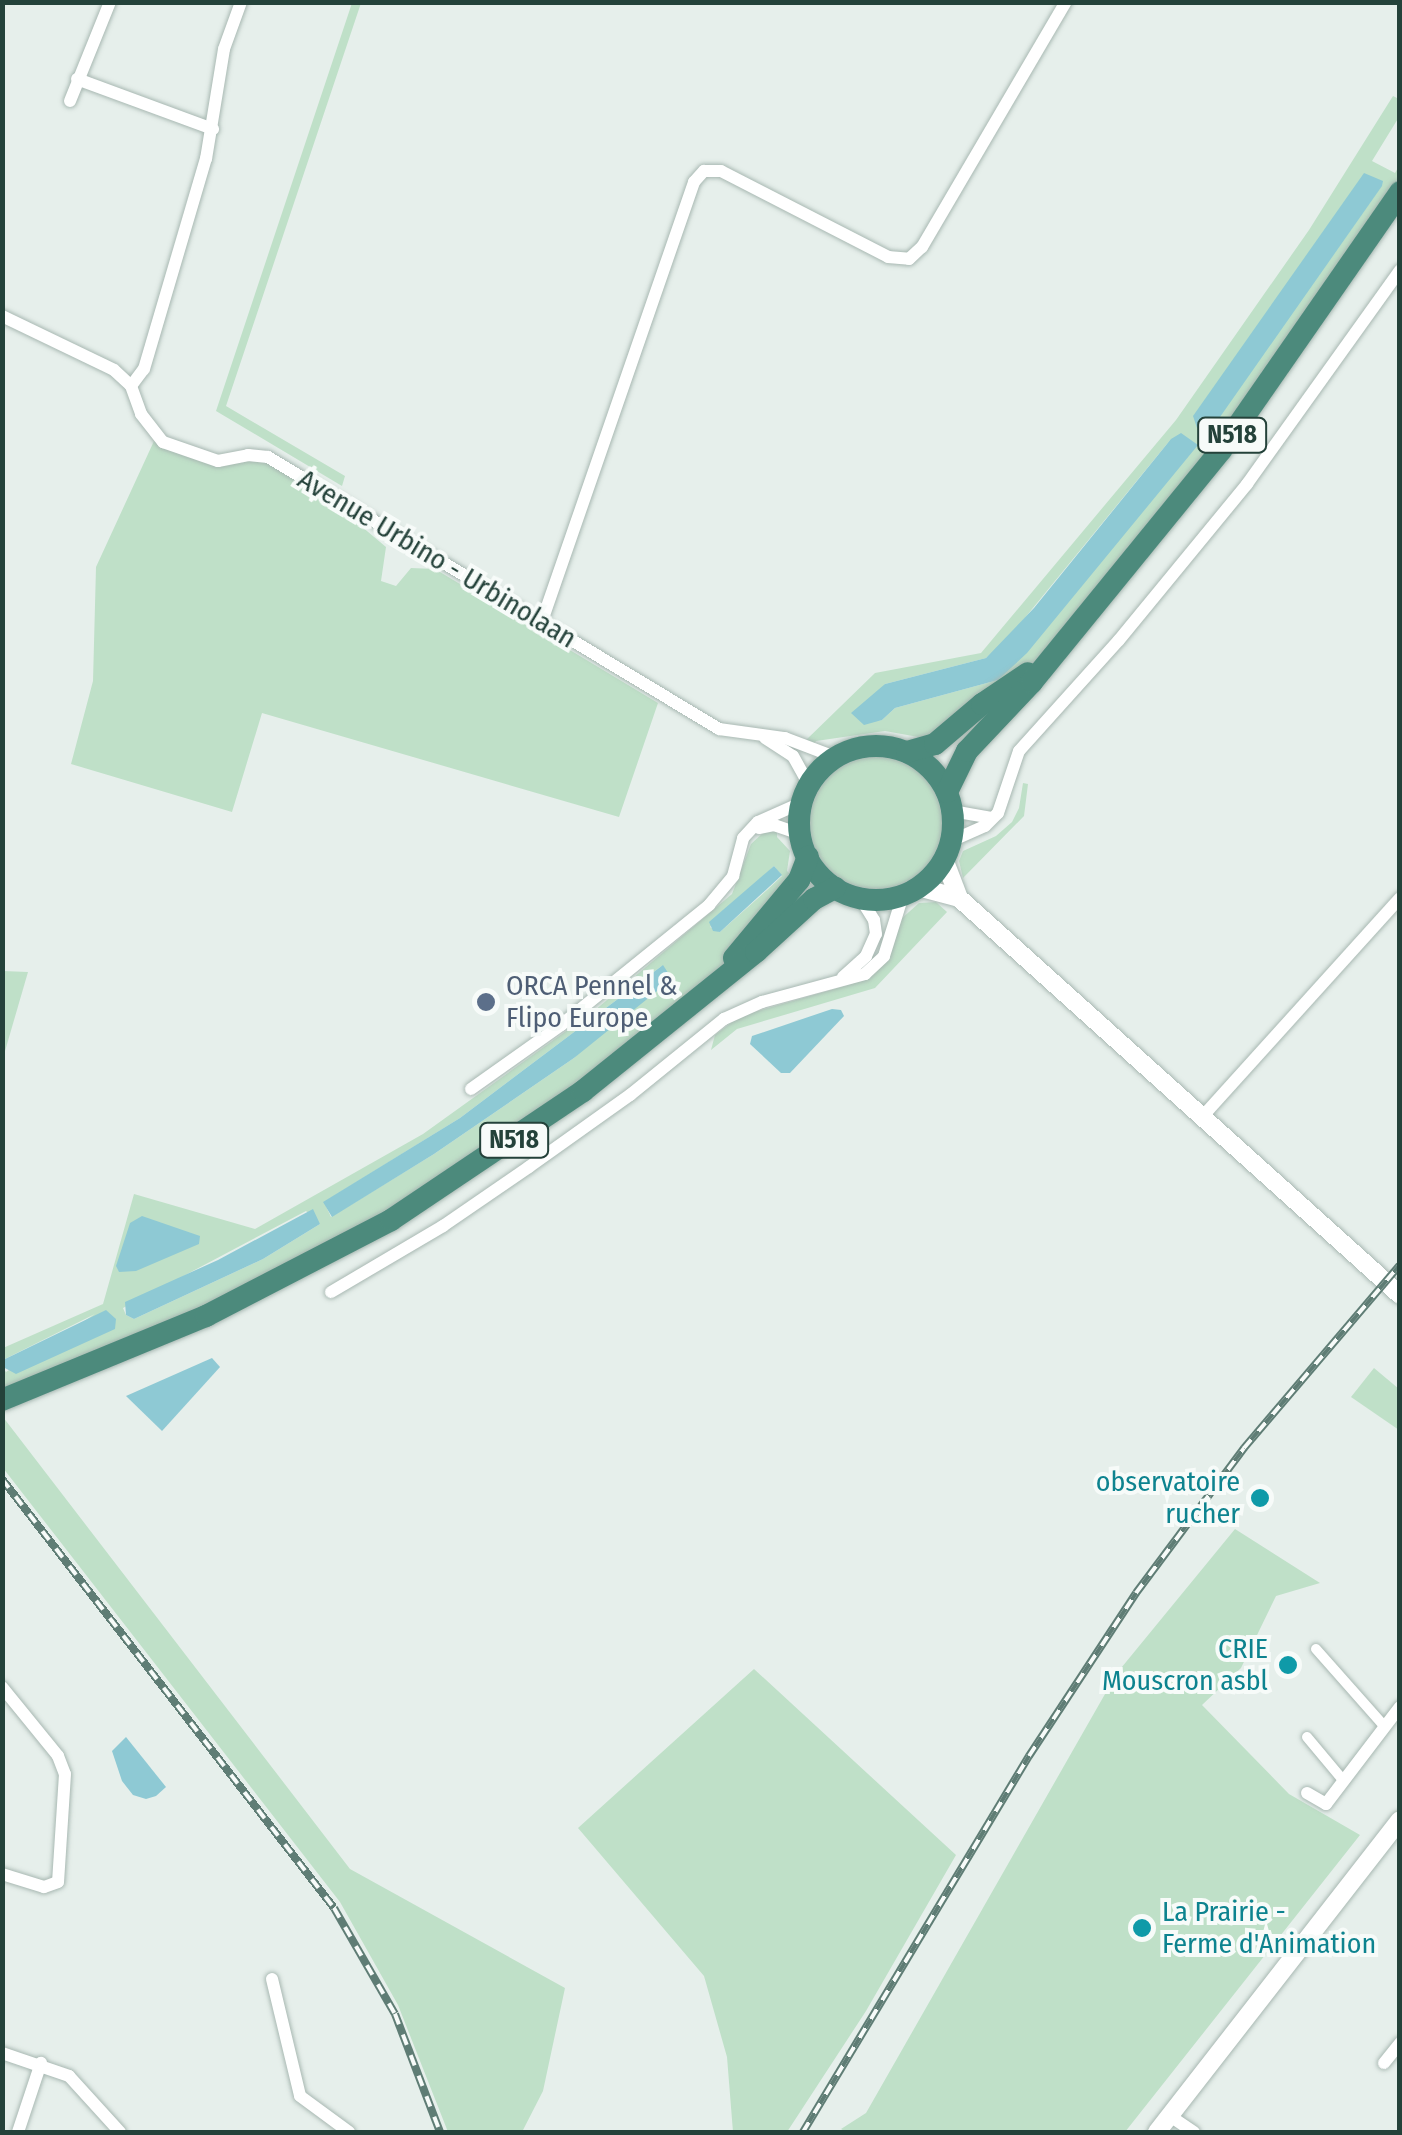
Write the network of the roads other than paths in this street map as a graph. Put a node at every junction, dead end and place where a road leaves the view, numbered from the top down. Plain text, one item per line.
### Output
1 (110, 2) edge
2 (240, 2) edge
3 (1066, 2) edge
4 (77, 79) junction
5 (70, 101) dead end
6 (212, 129) junction
7 (1400, 192) edge
8 (1400, 270) edge
9 (2, 316) edge
10 (131, 386) junction
11 (541, 624) junction
12 (1044, 663) junction
13 (763, 737) junction
14 (907, 752) junction
15 (835, 757) junction
16 (805, 794) junction
17 (949, 801) junction
18 (991, 818) junction
19 (751, 830) junction
20 (800, 834) junction
21 (947, 850) junction
22 (808, 857) junction
23 (835, 888) junction
24 (910, 891) junction
25 (860, 898) junction
26 (959, 898) junction
27 (1400, 898) edge
28 (842, 977) junction
29 (718, 984) junction
30 (472, 1088) dead end
31 (1202, 1116) junction
32 (331, 1292) dead end
33 (1400, 1295) edge
34 (2, 1400) edge
35 (1316, 1649) dead end
36 (2, 1686) edge
37 (1400, 1707) edge
38 (1385, 1728) junction
39 (1307, 1737) dead end
40 (1343, 1780) junction
41 (1307, 1793) dead end
42 (1400, 1820) edge
43 (1392, 1843) edge
44 (2, 1874) edge
45 (272, 1978) dead end
46 (1400, 2043) edge
47 (2, 2053) edge
48 (41, 2063) junction
49 (1384, 2063) dead end
50 (1170, 2116) junction
51 (18, 2132) edge
52 (120, 2132) edge
53 (349, 2132) edge
54 (1156, 2132) edge
55 (1194, 2132) edge

1 - 4 street
2 - 6 street
3 - 11 street
4 - 5 street
4 - 6 street
6 - 10 street
7 - 12 highway, N518
8 - 18 street
9 - 10 street
10 - 11 street, Avenue Urbino - Urbinolaan
11 - 13 street, Avenue Urbino - Urbinolaan
12 - 14 highway, N518
12 - 17 highway, N518
13 - 15 street, Avenue Urbino - Urbinolaan
13 - 16 street, Avenue Urbino - Urbinolaan
14 - 15 highway, N518
14 - 17 highway
15 - 16 highway
16 - 19 street
16 - 20 highway
17 - 18 street
17 - 21 highway, N518
18 - 21 street
19 - 20 street
19 - 30 street
20 - 22 highway
21 - 24 highway
21 - 26 main road
22 - 23 highway
22 - 29 highway, N518
23 - 25 highway
23 - 29 highway, N518
24 - 25 highway
24 - 26 main road
24 - 28 street
25 - 28 street
26 - 31 main road
27 - 31 street
28 - 32 street
29 - 34 highway, N518
31 - 33 main road
35 - 38 street
36 - 44 street
37 - 38 street
38 - 40 street
39 - 40 street
40 - 41 street
42 - 43 main road
43 - 50 main road
45 - 53 street
46 - 49 street
47 - 48 street
48 - 51 street
48 - 52 street
50 - 54 main road
50 - 55 street

